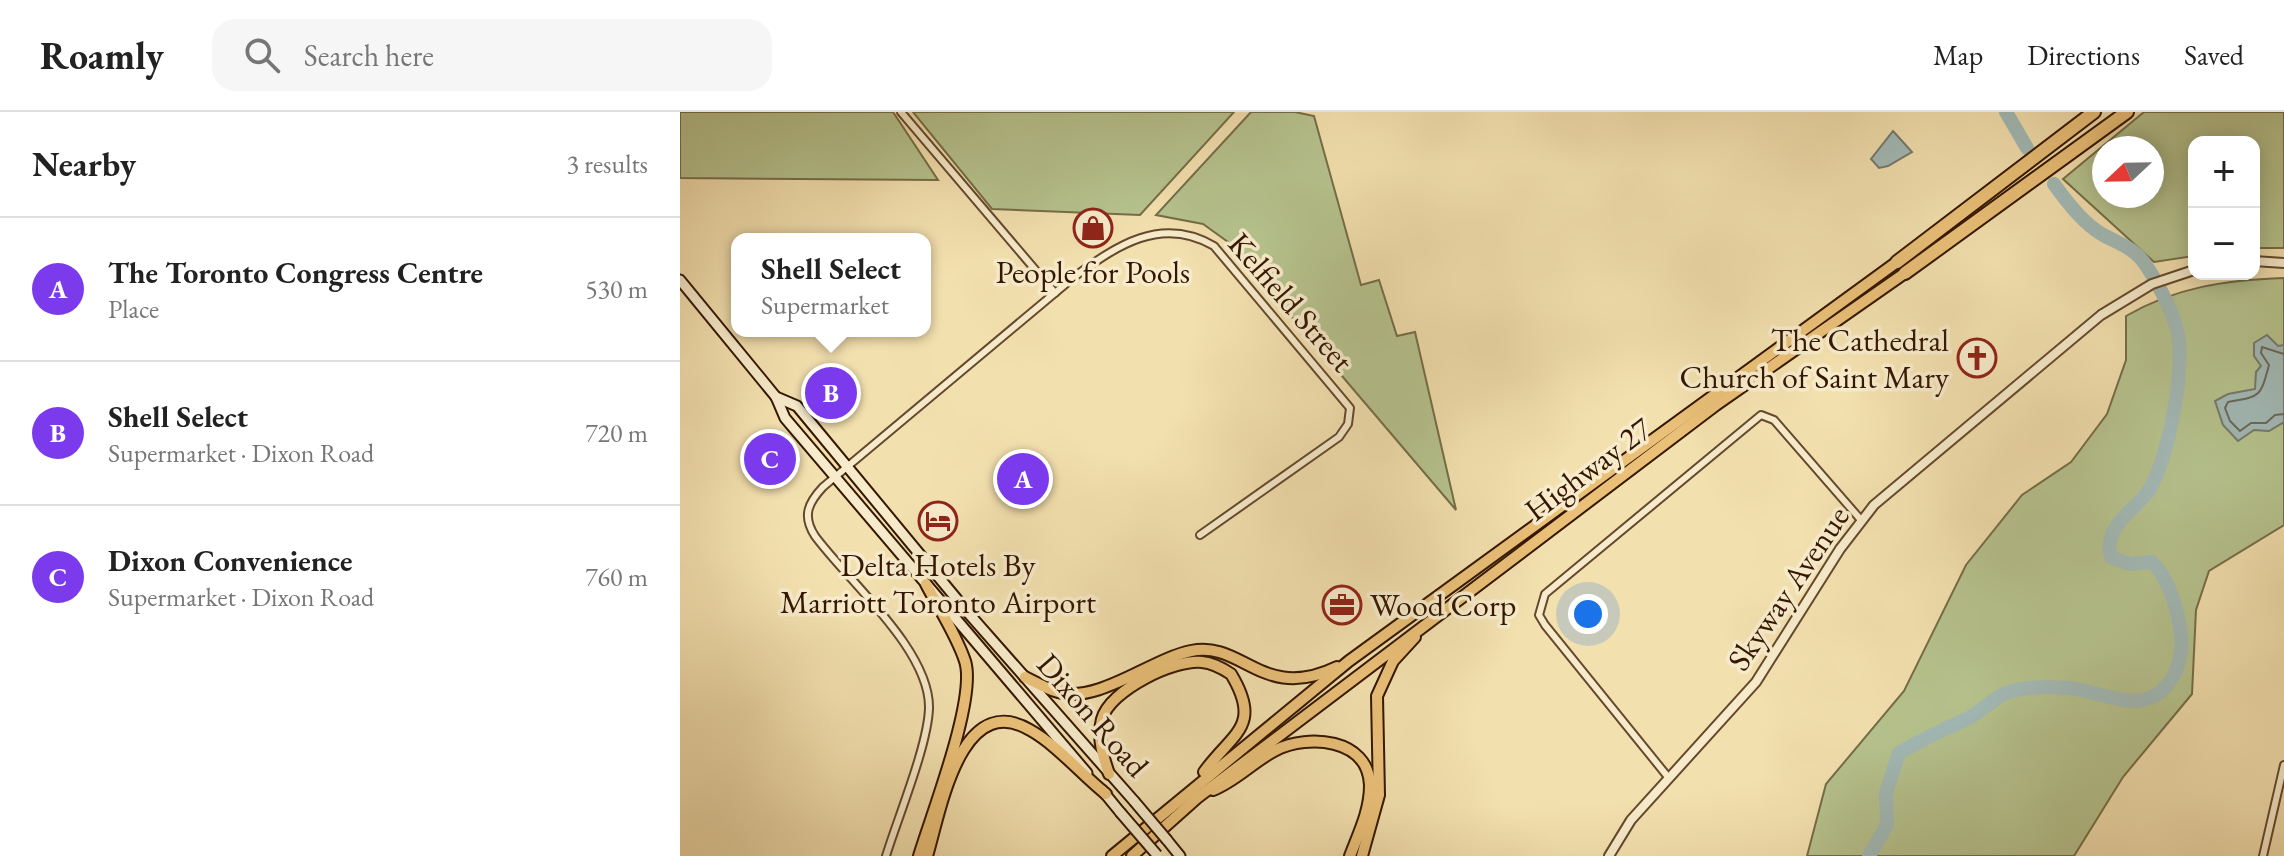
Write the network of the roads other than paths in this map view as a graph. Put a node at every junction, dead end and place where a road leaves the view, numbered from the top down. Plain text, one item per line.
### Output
1 (901, 112) edge
2 (2094, 112) edge
3 (2127, 112) edge
4 (2260, 261) edge
5 (1897, 262) joint
6 (2284, 263) edge
7 (2188, 272) edge
8 (1905, 273) joint
9 (680, 280) edge
10 (1055, 293) junction
11 (776, 397) junction
12 (847, 467) junction
13 (834, 478) junction
14 (1861, 520) junction
15 (1200, 535) dead end
16 (926, 584) junction
17 (970, 615) junction
18 (1427, 623) junction
19 (960, 624) junction
20 (1349, 661) junction
21 (1025, 677) junction
22 (2284, 765) edge
23 (1109, 774) junction
24 (1668, 777) junction
25 (1196, 784) junction
26 (1106, 794) junction
27 (1197, 798) junction
28 (1158, 855) edge
29 (886, 856) edge
30 (919, 856) edge
31 (927, 856) edge
32 (1112, 856) edge
33 (1132, 856) edge
34 (1180, 856) edge
35 (1350, 856) edge
36 (1362, 856) edge
37 (1609, 856) edge
38 (2263, 856) edge

1 - 10 street
2 - 5 highway, Highway 27
3 - 8 highway, Highway 27
4 - 6 street
5 - 20 main road, Highway 27
7 - 14 street, Skyway Avenue
8 - 18 main road, Highway 27
9 - 11 main road, Dixon Road
10 - 12 street, Kelfield Street
10 - 15 street, Kelfield Street
11 - 12 main road, Dixon Road
11 - 13 main road, Dixon Road
12 - 13 street, Kelfield Street
12 - 17 main road, Dixon Road
13 - 16 main road, Dixon Road
13 - 29 street, Kelfield Street
14 - 24 street, Skyway Avenue
14 - 24 street
16 - 19 main road, Dixon Road
16 - 30 main road
17 - 19 main road
17 - 21 main road, Dixon Road
18 - 27 main road, Highway 27
18 - 36 main road
19 - 26 main road, Dixon Road
20 - 21 main road
20 - 25 main road, Highway 27
21 - 23 main road, Dixon Road
22 - 38 street
23 - 25 main road
23 - 34 main road, Dixon Road, bridge
24 - 37 street, Skyway Avenue
25 - 32 main road, Highway 27
26 - 28 main road, Dixon Road, bridge
26 - 31 main road
27 - 33 main road, Highway 27
27 - 35 main road

